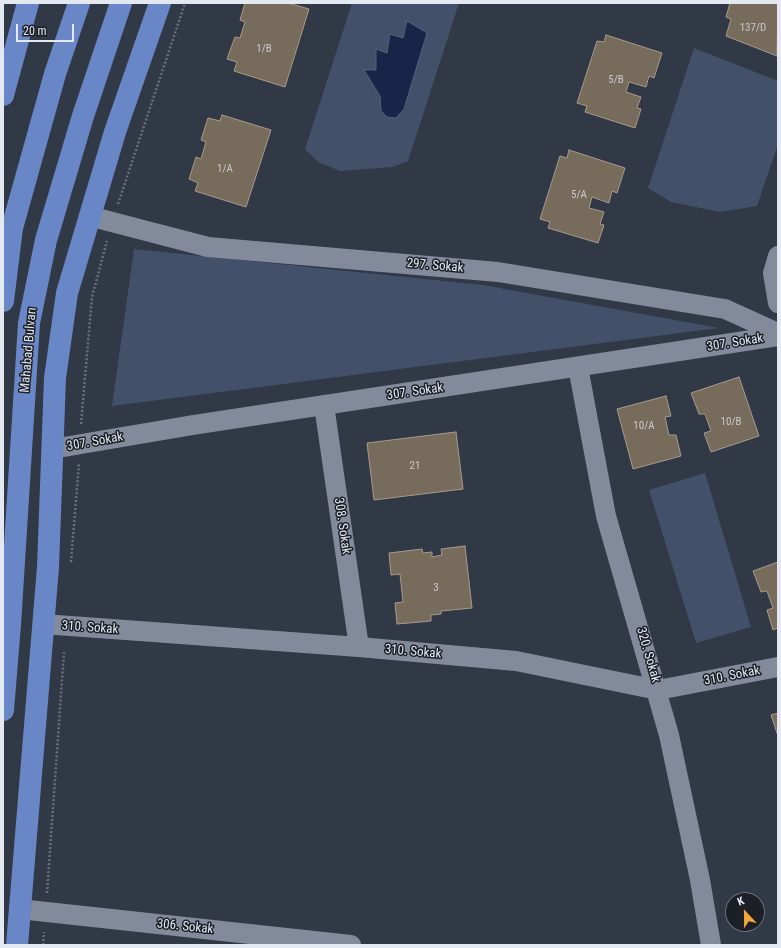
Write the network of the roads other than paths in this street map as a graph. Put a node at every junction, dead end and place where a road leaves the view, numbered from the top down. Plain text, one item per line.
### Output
1 (28, 3) edge
2 (79, 3) edge
3 (121, 3) edge
4 (160, 3) edge
5 (3, 95) edge
6 (89, 216) junction
7 (778, 256) edge
8 (3, 301) edge
9 (778, 303) edge
10 (778, 332) edge
11 (778, 336) edge
12 (578, 367) junction
13 (324, 405) junction
14 (52, 449) junction
15 (43, 624) junction
16 (359, 647) junction
17 (778, 667) edge
18 (658, 690) junction
19 (3, 710) edge
20 (19, 909) junction
21 (16, 945) edge
22 (352, 945) edge
23 (711, 945) edge

1 - 5 main road
2 - 8 main road
3 - 19 main road, Mahabad Bulvarı
4 - 6 main road
6 - 10 street, 297. Sokak
6 - 14 main road
7 - 9 street
11 - 12 street, 307. Sokak
12 - 13 street, 307. Sokak
12 - 18 street, 320. Sokak
13 - 14 street, 307. Sokak
13 - 16 street, 308. Sokak
14 - 15 main road
15 - 16 street, 310. Sokak
15 - 20 main road
16 - 18 street, 310. Sokak
17 - 18 street, 310. Sokak
18 - 23 street, 320. Sokak
20 - 21 main road
20 - 22 street, 306. Sokak

